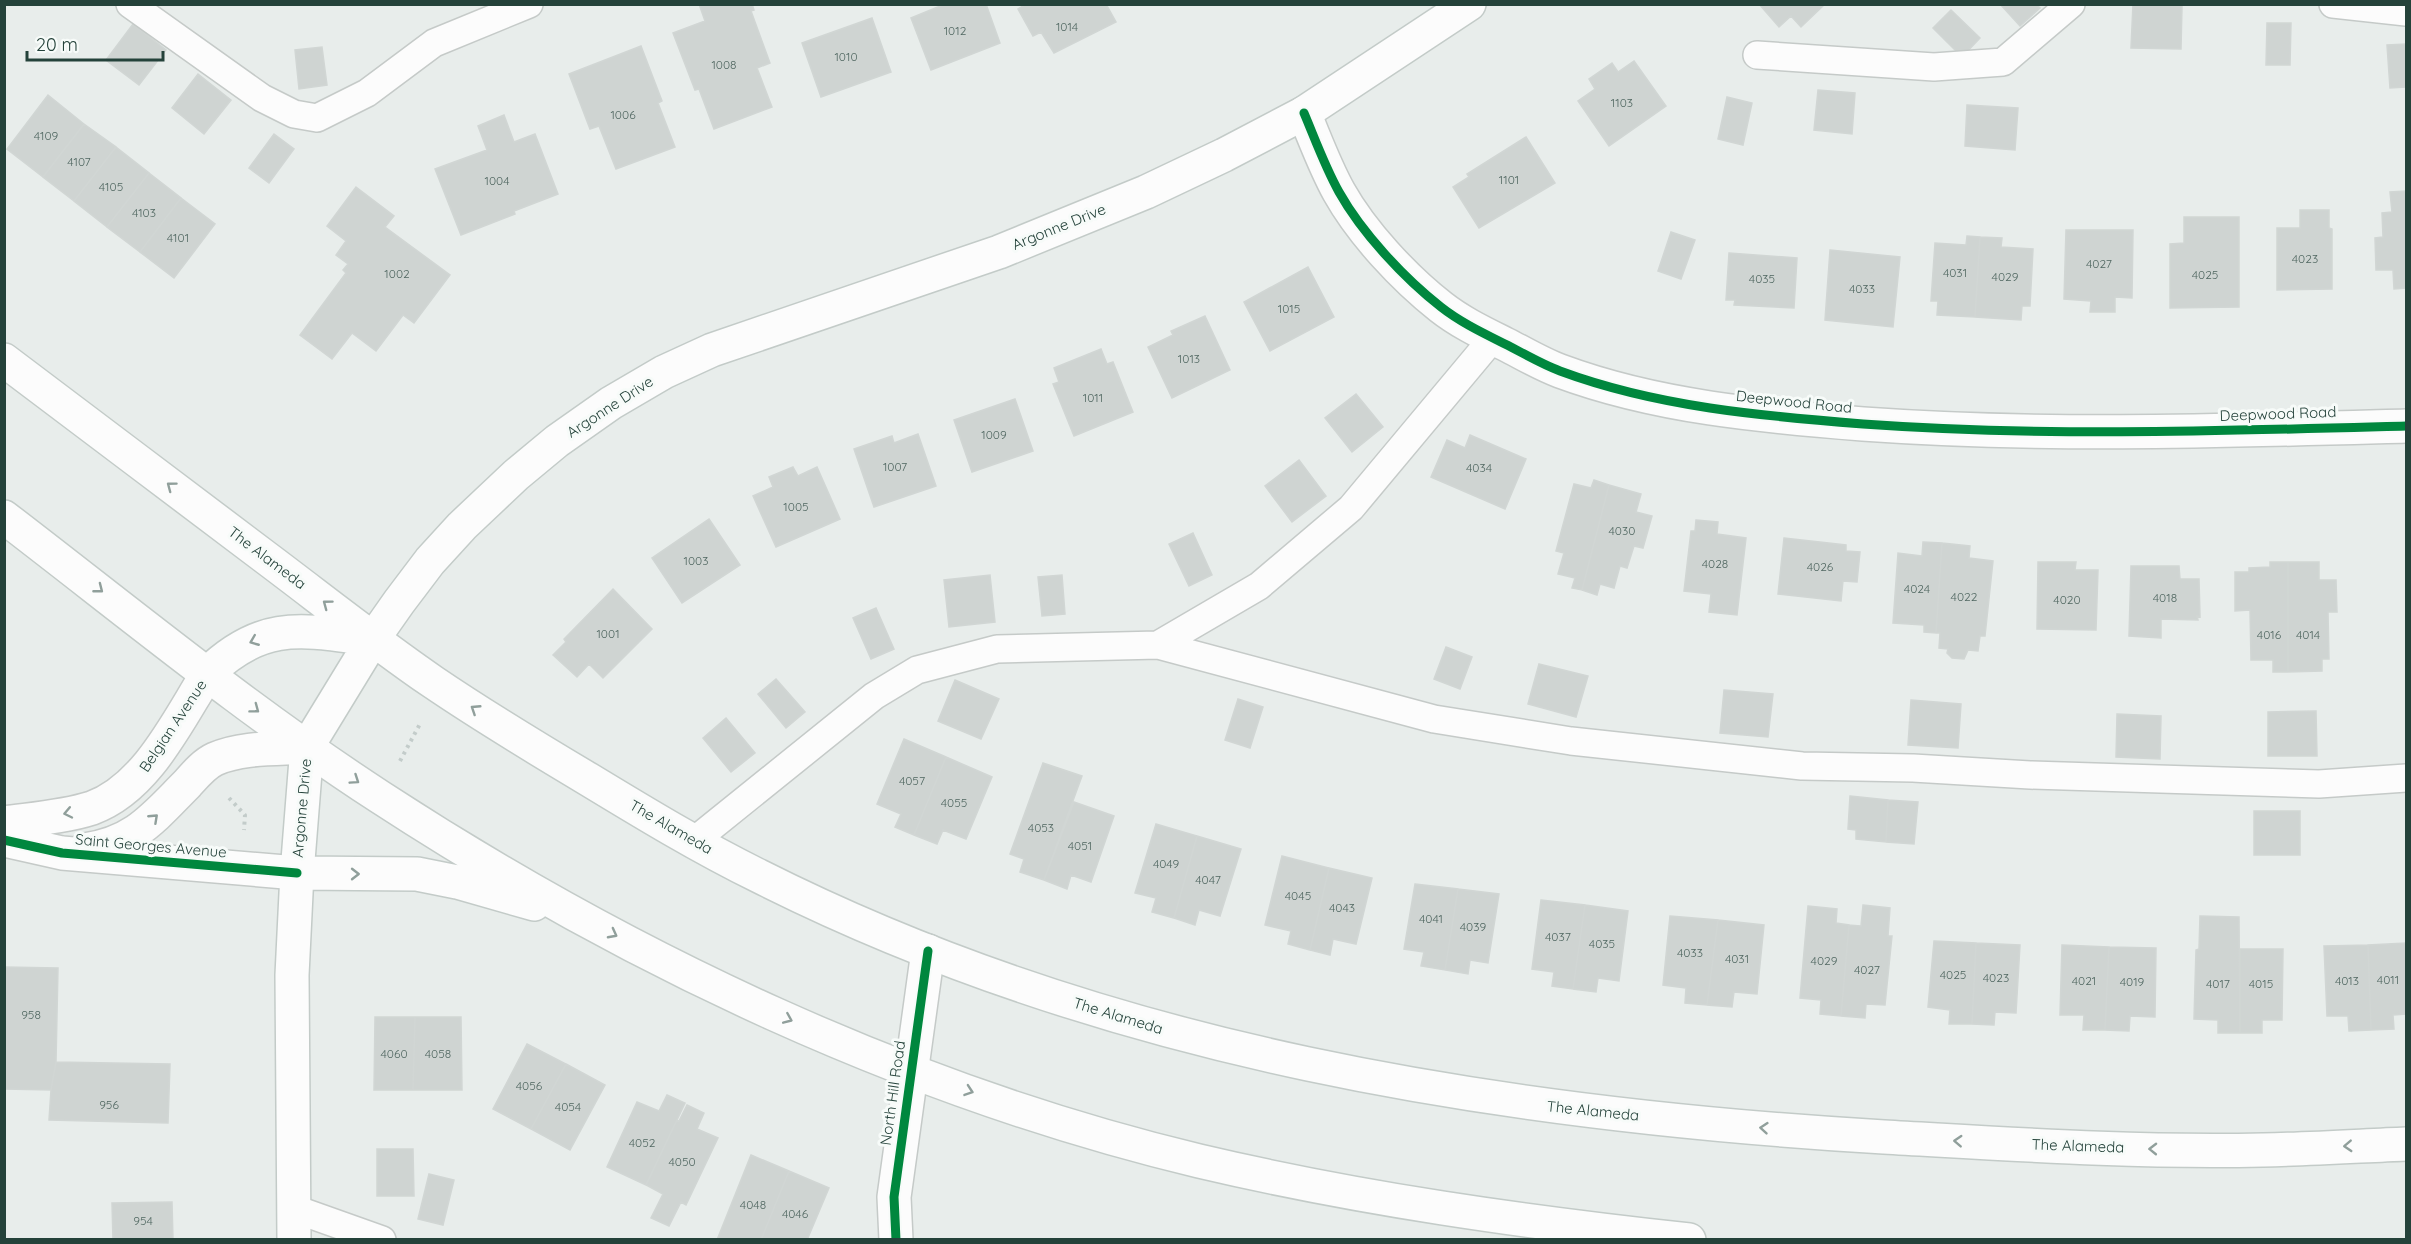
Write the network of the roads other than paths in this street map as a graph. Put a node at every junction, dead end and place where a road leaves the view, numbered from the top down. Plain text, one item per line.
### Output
1 (130, 4) edge
2 (529, 4) edge
3 (1470, 4) edge
4 (2071, 4) edge
5 (2333, 4) edge
6 (2406, 12) edge
7 (1757, 55) dead end
8 (1304, 113) junction
9 (1493, 338) junction
10 (4, 360) edge
11 (2406, 426) edge
12 (4, 516) edge
13 (373, 639) junction
14 (1158, 645) junction
15 (208, 674) junction
16 (307, 747) junction
17 (2406, 778) edge
18 (4, 823) edge
19 (4, 840) edge
20 (694, 841) junction
21 (62, 853) junction
22 (297, 873) junction
23 (581, 917) junction
24 (928, 951) junction
25 (910, 1070) junction
26 (2406, 1144) edge
27 (293, 1224) edge
28 (382, 1239) edge
29 (896, 1239) edge
30 (1689, 1239) edge

1 - 2 lane
3 - 8 main road, Argonne Drive
4 - 7 lane
5 - 6 lane
8 - 9 main road, Deepwood Road
8 - 13 main road, Argonne Drive
9 - 11 main road, Deepwood Road
9 - 14 lane
13 -> 10 main road, The Alameda
12 -> 15 main road
13 -> 15 main road, Belgian Avenue
13 - 16 main road, Argonne Drive
20 -> 13 main road, The Alameda
14 - 17 lane
14 - 20 lane
15 -> 16 main road
15 -> 18 main road, Belgian Avenue
21 -> 16 main road, Saint Georges Avenue
16 - 22 main road, Argonne Drive
16 -> 23 main road
19 - 21 main road, Saint Georges Avenue
20 - 24 main road, The Alameda
21 - 22 main road, Saint Georges Avenue
22 -> 23 main road, Saint Georges Avenue
22 - 27 main road, Argonne Drive
23 -> 25 main road
24 - 25 main road, North Hill Road
26 -> 24 main road, The Alameda
25 - 29 main road, North Hill Road
25 -> 30 main road
27 - 28 lane

